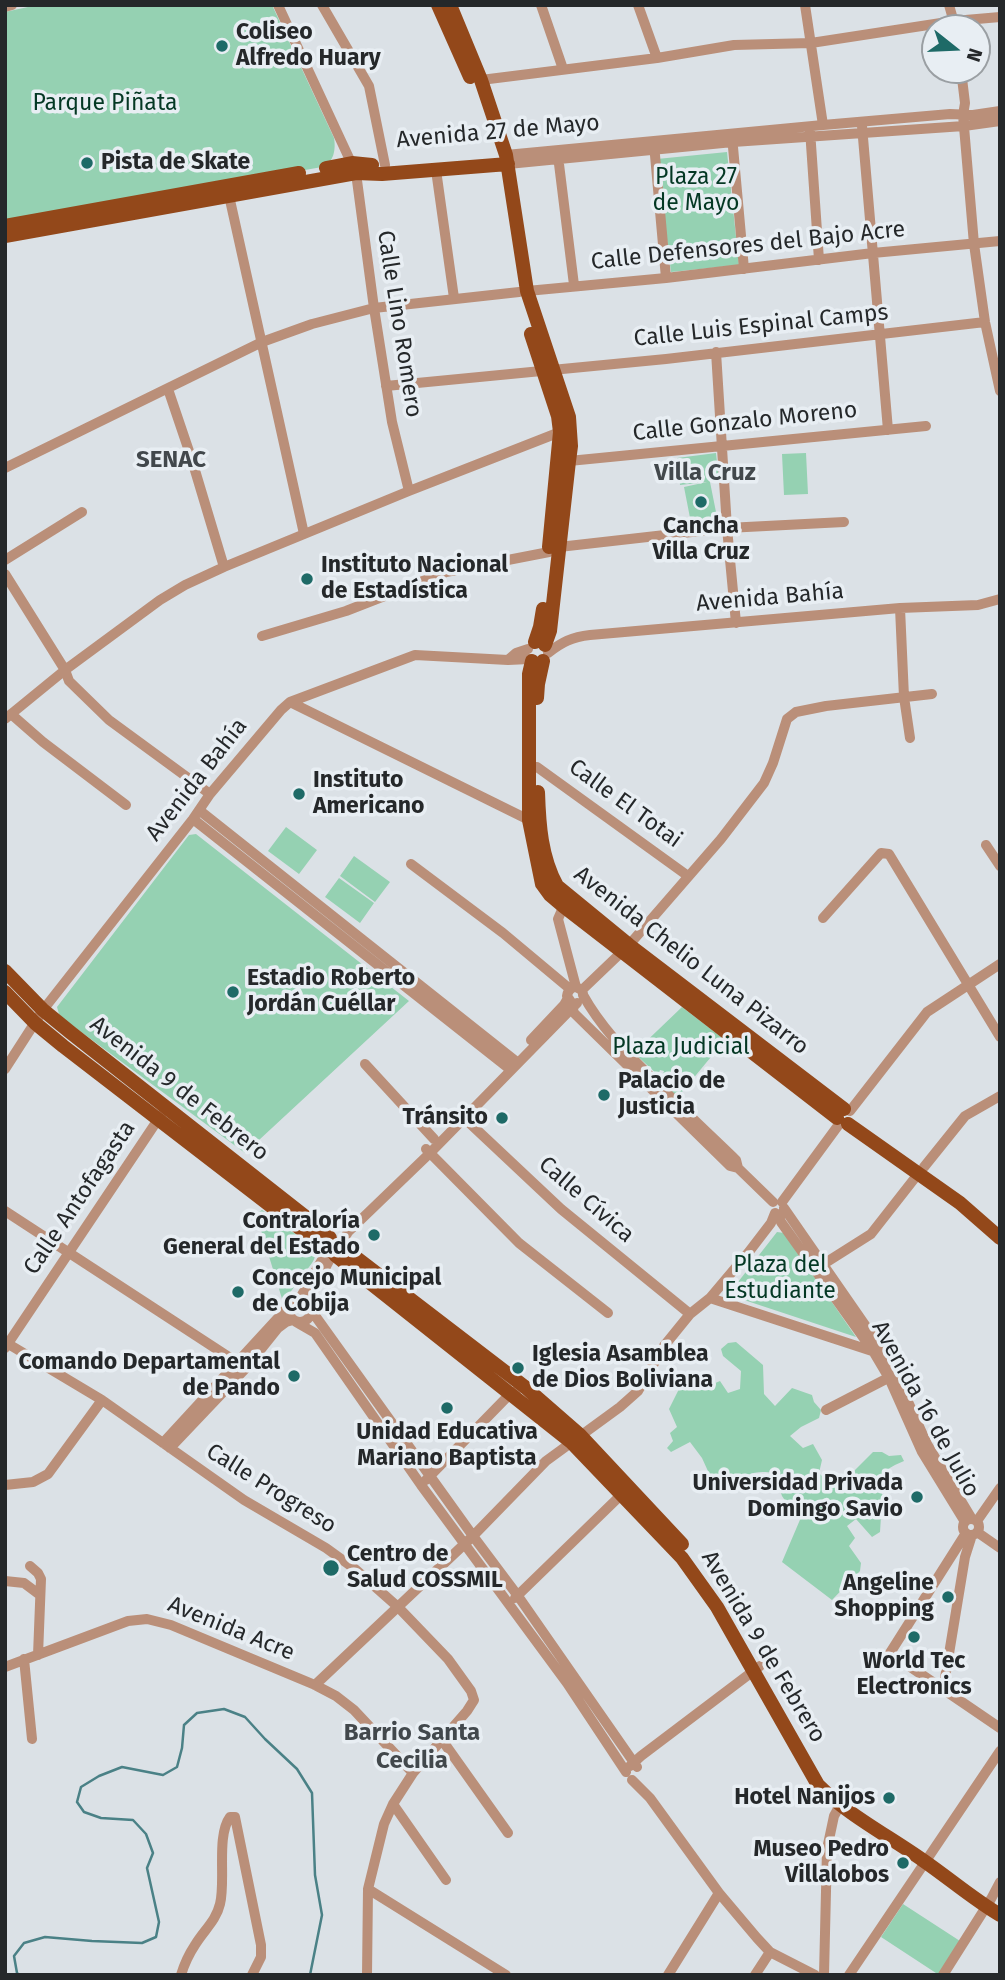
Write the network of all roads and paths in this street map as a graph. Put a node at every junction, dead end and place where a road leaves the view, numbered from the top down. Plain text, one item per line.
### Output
1 (12, 5) edge
2 (278, 5) edge
3 (322, 5) edge
4 (438, 5) edge
5 (450, 5) edge
6 (541, 5) edge
7 (638, 5) edge
8 (805, 5) edge
9 (5, 6) edge
10 (921, 29) edge
11 (811, 43) junction
12 (657, 58) junction
13 (563, 69) junction
14 (481, 80) junction
15 (963, 84) edge
16 (1000, 111) edge
17 (963, 120) junction
18 (1000, 121) edge
19 (822, 125) junction
20 (862, 127) junction
21 (810, 131) junction
22 (732, 138) junction
23 (654, 146) junction
24 (558, 156) junction
25 (503, 160) junction
26 (385, 165) junction
27 (354, 168) junction
28 (436, 170) junction
29 (228, 190) junction
30 (5, 226) edge
31 (5, 236) edge
32 (1000, 241) edge
33 (974, 244) junction
34 (873, 253) junction
35 (819, 260) junction
36 (744, 269) junction
37 (666, 278) junction
38 (574, 285) junction
39 (523, 291) junction
40 (454, 298) junction
41 (374, 308) junction
42 (985, 322) junction
43 (879, 333) junction
44 (262, 342) junction
45 (716, 352) junction
46 (547, 369) junction
47 (386, 386) junction
48 (168, 389) junction
49 (1000, 391) edge
50 (926, 426) dead end
51 (888, 430) junction
52 (560, 432) junction
53 (722, 446) junction
54 (569, 461) junction
55 (5, 468) edge
56 (409, 491) junction
57 (82, 512) dead end
58 (844, 522) dead end
59 (727, 528) junction
60 (304, 534) junction
61 (554, 549) junction
62 (5, 560) edge
63 (224, 567) junction
64 (5, 574) edge
65 (1000, 600) edge
66 (900, 608) junction
67 (736, 622) junction
68 (262, 636) dead end
69 (537, 653) junction
70 (65, 670) junction
71 (932, 694) dead end
72 (904, 696) junction
73 (290, 702) junction
74 (8, 717) edge
75 (910, 738) dead end
76 (537, 767) junction
77 (210, 794) junction
78 (126, 805) dead end
79 (196, 814) junction
80 (529, 820) junction
81 (986, 845) dead end
82 (411, 864) dead end
83 (1000, 866) edge
84 (688, 876) junction
85 (566, 901) junction
86 (823, 918) dead end
87 (625, 948) junction
88 (1000, 964) edge
89 (5, 971) edge
90 (968, 984) junction
91 (5, 992) edge
92 (575, 999) junction
93 (43, 1010) junction
94 (35, 1023) junction
95 (1000, 1037) edge
96 (365, 1064) dead end
97 (512, 1064) junction
98 (5, 1069) edge
99 (1000, 1096) edge
100 (162, 1113) junction
101 (462, 1116) junction
102 (845, 1117) junction
103 (434, 1139) junction
104 (428, 1151) junction
105 (738, 1168) junction
106 (921, 1170) junction
107 (778, 1208) junction
108 (5, 1211) edge
109 (1000, 1227) edge
110 (1000, 1238) edge
111 (333, 1247) junction
112 (69, 1253) junction
113 (822, 1265) junction
114 (710, 1298) junction
115 (294, 1302) junction
116 (310, 1308) junction
117 (608, 1313) dead end
118 (690, 1314) junction
119 (295, 1321) junction
120 (6, 1344) edge
121 (878, 1351) junction
122 (238, 1363) junction
123 (888, 1378) junction
124 (525, 1387) junction
125 (510, 1394) junction
126 (102, 1400) junction
127 (826, 1410) dead end
128 (575, 1439) junction
129 (166, 1446) junction
130 (430, 1476) junction
131 (5, 1485) edge
132 (421, 1485) junction
133 (1000, 1488) edge
134 (621, 1495) junction
135 (971, 1527) junction
136 (469, 1541) junction
137 (1000, 1548) edge
138 (30, 1566) dead end
139 (5, 1581) edge
140 (40, 1595) junction
141 (514, 1600) junction
142 (398, 1607) junction
143 (38, 1655) junction
144 (24, 1660) junction
145 (5, 1667) edge
146 (757, 1668) junction
147 (315, 1685) junction
148 (943, 1690) junction
149 (1000, 1728) edge
150 (32, 1739) dead end
151 (442, 1740) junction
152 (1000, 1751) edge
153 (634, 1767) junction
154 (413, 1773) junction
155 (842, 1801) junction
156 (393, 1804) junction
157 (508, 1833) dead end
158 (927, 1858) junction
159 (446, 1880) dead end
160 (1000, 1882) edge
161 (368, 1889) junction
162 (719, 1893) junction
163 (992, 1904) edge
164 (1000, 1915) edge
165 (770, 1952) junction
166 (181, 1975) edge
167 (252, 1975) edge
168 (368, 1975) edge
169 (506, 1975) edge
170 (668, 1975) edge
171 (755, 1975) edge
172 (815, 1975) edge
173 (824, 1975) edge
174 (849, 1975) edge
175 (943, 1975) edge

1 - 9 street
2 - 27 street, Calle Lino Romero
3 - 26 street
4 - 25 main road
5 - 14 main road
6 - 13 street
7 - 12 street
8 - 11 street
10 - 11 street
11 - 12 street
11 - 19 street
12 - 13 street
13 - 14 street
14 - 25 main road
15 - 17 street
16 - 17 street, Avenida 27 de Mayo
17 - 18 street, Avenida 27 de Mayo
17 - 20 street, Avenida 27 de Mayo
17 - 33 street
19 - 20 street, Avenida 27 de Mayo
19 - 21 street, Avenida 27 de Mayo
20 - 21 street, Avenida 27 de Mayo
20 - 34 street
21 - 22 street, Avenida 27 de Mayo
21 - 35 street
22 - 23 street, Avenida 27 de Mayo
22 - 36 street
23 - 24 street, Avenida 27 de Mayo
23 - 37 street
24 - 25 street, Avenida 27 de Mayo
24 - 38 street
25 - 26 main road, Avenida 27 de Mayo
25 - 28 main road, Avenida 27 de Mayo
25 - 39 main road
26 - 27 main road, Avenida 27 de Mayo
27 - 28 main road, Avenida 27 de Mayo
27 - 29 main road, Avenida 27 de Mayo
27 - 41 street, Calle Lino Romero
28 - 40 street
29 - 30 main road, Avenida 27 de Mayo
29 - 31 main road, Avenida 27 de Mayo
29 - 44 street
32 - 33 street, Calle Defensores del Bajo Acre
33 - 34 street, Calle Defensores del Bajo Acre
33 - 42 street
34 - 35 street, Calle Defensores del Bajo Acre
34 - 43 street
35 - 36 street, Calle Defensores del Bajo Acre
36 - 37 street, Calle Defensores del Bajo Acre
37 - 38 street, Calle Defensores del Bajo Acre
38 - 39 street, Calle Defensores del Bajo Acre
39 - 40 street, Calle Defensores del Bajo Acre
39 - 46 main road
40 - 41 street, Calle Defensores del Bajo Acre
41 - 44 street, Calle Defensores del Bajo Acre
41 - 47 street, Calle Lino Romero
42 - 43 street, Calle Luis Espinal Camps
42 - 49 street
43 - 45 street, Calle Luis Espinal Camps
43 - 51 street
44 - 48 street, Calle Defensores del Bajo Acre
44 - 60 street
45 - 46 street, Calle Luis Espinal Camps
45 - 53 street
46 - 47 street, Calle Luis Espinal Camps
46 - 52 main road
46 - 54 main road
47 - 56 street, Calle Lino Romero
48 - 55 street, Calle Defensores del Bajo Acre
48 - 63 street
50 - 51 street, Calle Gonzalo Moreno
51 - 53 street, Calle Gonzalo Moreno
52 - 56 street
52 - 61 main road
53 - 54 street, Calle Gonzalo Moreno
53 - 59 street
54 - 61 main road
56 - 60 street
57 - 62 street
58 - 59 street
59 - 61 street
59 - 67 street
60 - 63 street
61 - 68 street
61 - 69 main road
63 - 70 street
64 - 70 street
65 - 66 street, Avenida Bahía
66 - 67 street, Avenida Bahía
66 - 72 street
67 - 69 street, Avenida Bahía
69 - 73 street, Avenida Bahía
69 - 76 main road, Avenida Chelio Luna Pizarro
69 - 80 main road, Avenida Chelio Luna Pizarro
70 - 74 street
70 - 77 street
71 - 72 street
72 - 75 street
72 - 84 street
73 - 77 street, Avenida Bahía
73 - 80 street
74 - 78 street
76 - 84 street, Calle El Totai
76 - 85 main road, Avenida Chelio Luna Pizarro
77 - 79 street, Avenida Bahía
79 - 93 street, Avenida Bahía
79 - 97 street
80 - 85 main road, Avenida Chelio Luna Pizarro
81 - 83 street
82 - 92 street
84 - 87 street
85 - 87 main road, Avenida Chelio Luna Pizarro
85 - 92 street, Avenida 16 de Julio
86 - 90 street
87 - 92 street
87 - 102 main road, Avenida Chelio Luna Pizarro
88 - 90 street
89 - 93 main road, Avenida 9 de Febrero
90 - 95 street
90 - 102 street
91 - 94 main road, Avenida 9 de Febrero
92 - 97 street
92 - 97 street
92 - 105 street, Avenida 16 de Julio
92 - 105 street, Avenida 16 de Julio
93 - 94 street, Avenida Bahía
93 - 100 main road, Avenida 9 de Febrero
94 - 98 street, Avenida Bahía
94 - 100 main road, Avenida 9 de Febrero
96 - 103 street
97 - 101 street
99 - 106 street
100 - 111 main road, Avenida 9 de Febrero
100 - 112 street, Calle Antofagasta
101 - 103 street
101 - 104 street
101 - 118 street, Calle Cívica
102 - 106 main road, Avenida Chelio Luna Pizarro
102 - 107 street
103 - 104 street
104 - 111 street
104 - 117 street
105 - 107 street, Avenida 16 de Julio
106 - 109 main road, Avenida Chelio Luna Pizarro
106 - 110 main road, Avenida Chelio Luna Pizarro
106 - 113 street
107 - 113 street, Avenida 16 de Julio
107 - 114 street
107 - 121 street, Avenida 16 de Julio
108 - 112 street
111 - 115 street
111 - 116 street
111 - 124 main road, Avenida 9 de Febrero
111 - 125 main road, Avenida 9 de Febrero
112 - 120 street, Calle Antofagasta
112 - 122 street
113 - 121 street, Avenida 16 de Julio
114 - 118 street
114 - 121 street
115 - 116 street
115 - 119 street
115 - 122 street
116 - 119 street
116 - 130 street
118 - 128 street
119 - 129 street
119 - 132 street
120 - 126 street, Calle Progreso
121 - 123 street, Avenida 16 de Julio
121 - 135 street, Avenida 16 de Julio
122 - 129 street
123 - 127 street
123 - 135 street, Avenida 16 de Julio
124 - 125 street
124 - 128 main road, Avenida 9 de Febrero
125 - 128 main road, Avenida 9 de Febrero
125 - 130 street
126 - 129 street, Calle Progreso
126 - 131 street
128 - 134 main road, Avenida 9 de Febrero
128 - 136 street
128 - 146 main road, Avenida 9 de Febrero
129 - 142 street, Calle Progreso
130 - 132 street
130 - 136 street
132 - 136 street
133 - 135 street
134 - 141 street
134 - 146 main road, Avenida 9 de Febrero
135 - 137 street, Avenida 16 de Julio
135 - 148 street
135 - 148 street
136 - 141 street
136 - 142 street
138 - 140 street
139 - 140 street
140 - 143 street
141 - 153 street
141 - 153 street
142 - 147 street
142 - 151 street, Calle Progreso
143 - 144 street, Avenida Acre
143 - 147 street, Avenida Acre
144 - 145 street, Avenida Acre
144 - 150 street
146 - 153 street
146 - 155 main road, Avenida 9 de Febrero
147 - 154 street, Avenida Acre
148 - 149 street
151 - 154 street, Calle Progreso
151 - 157 street
152 - 158 street
153 - 162 street
154 - 156 street, Calle Progreso
155 - 158 main road, Avenida 9 de Febrero
155 - 173 street
156 - 159 street
156 - 161 street, Calle Progreso
158 - 163 main road, Avenida 9 de Febrero
158 - 174 street
160 - 163 street
161 - 168 street, Calle Progreso
161 - 169 street
162 - 165 street
162 - 170 street
163 - 164 main road, Avenida 9 de Febrero
163 - 175 street
165 - 171 street
165 - 172 street
166 - 167 street

